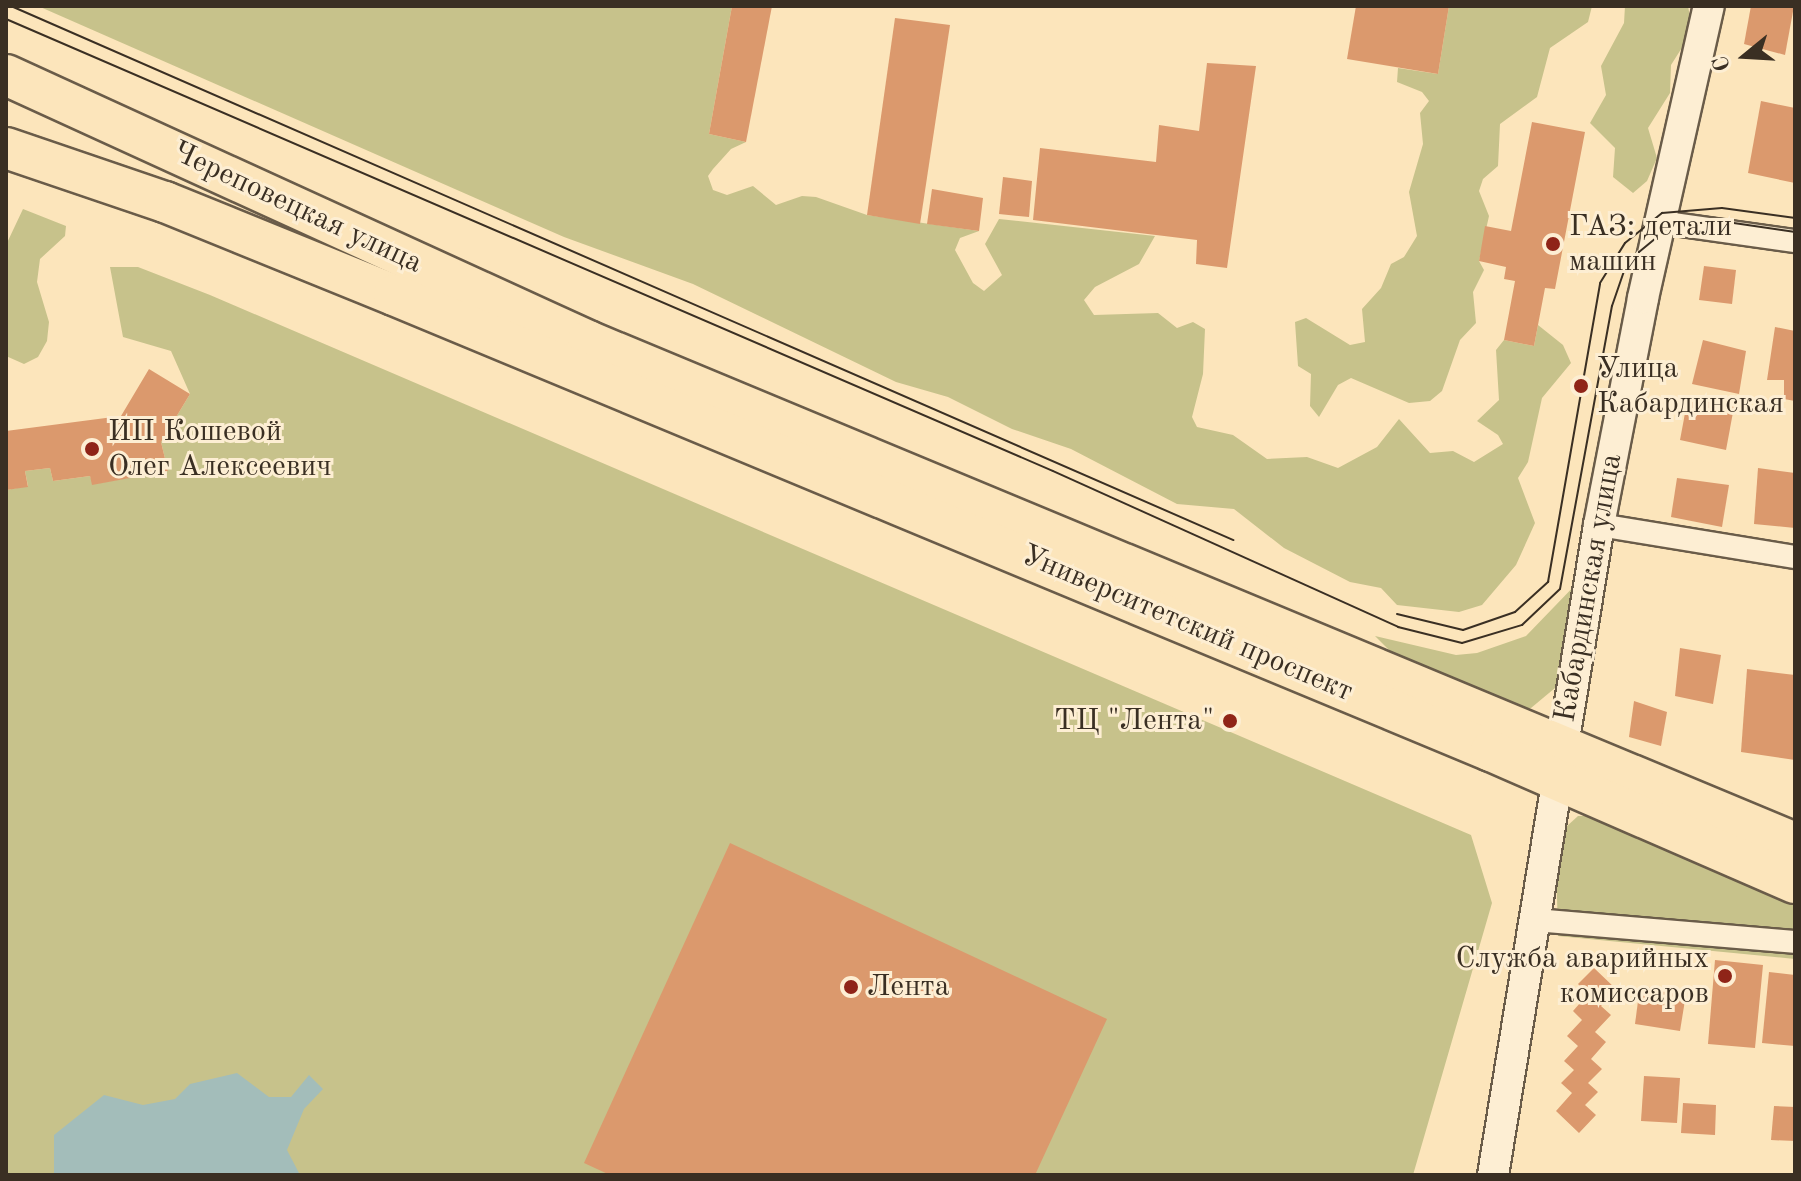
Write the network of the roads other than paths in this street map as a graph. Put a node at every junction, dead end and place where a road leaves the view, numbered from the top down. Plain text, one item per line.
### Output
1 (1709, 6) edge
2 (6, 75) edge
3 (6, 148) edge
4 (1659, 222) junction
5 (1795, 241) edge
6 (582, 358) junction
7 (1599, 525) junction
8 (1795, 557) edge
9 (1559, 760) junction
10 (1795, 843) edge
11 (1795, 883) edge
12 (1534, 920) junction
13 (1795, 942) edge
14 (1493, 1175) edge

1 - 4 street, Кабардинская улица
2 - 6 highway, Череповецкая улица
3 - 6 highway, Череповецкая улица
4 - 5 street
4 - 7 street, Кабардинская улица
6 - 9 highway, Университетский проспект
7 - 8 street
7 - 9 street, Кабардинская улица
9 - 10 highway, Университетский проспект
9 - 11 highway, Университетский проспект
9 - 12 street, Кабардинская улица
12 - 13 street
12 - 14 street, Кабардинская улица

